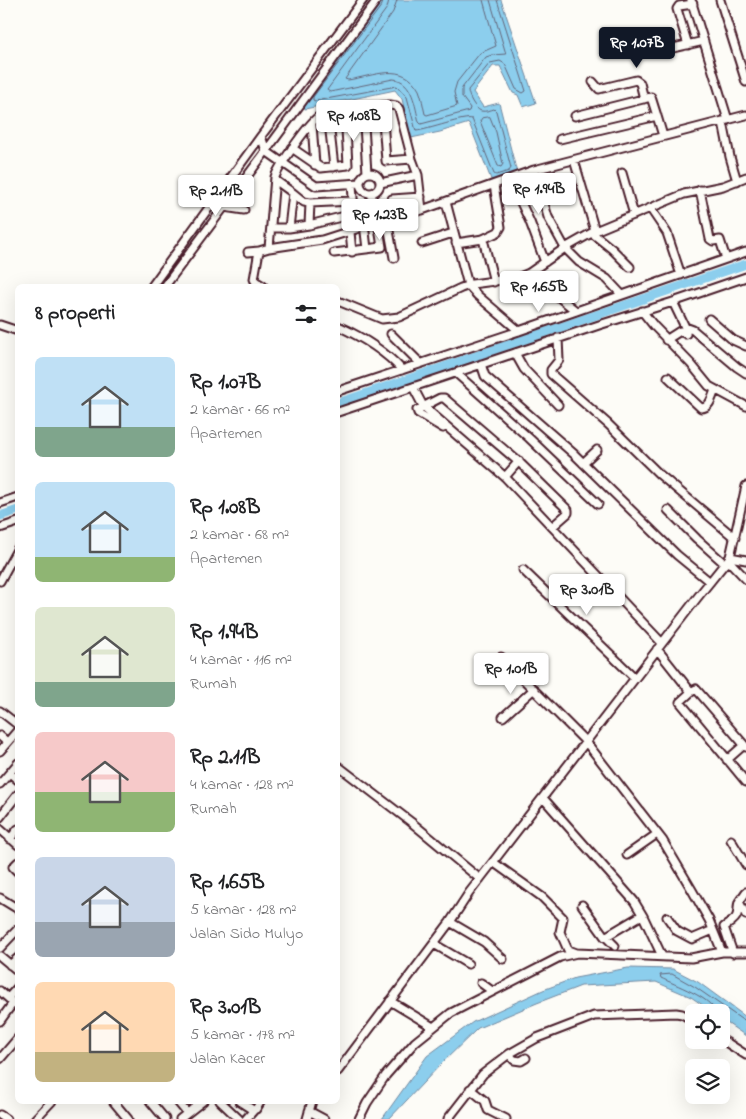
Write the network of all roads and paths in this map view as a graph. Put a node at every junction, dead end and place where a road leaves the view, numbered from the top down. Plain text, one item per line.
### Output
1 (363, 0) edge
2 (377, 0) edge
3 (720, 0) edge
4 (692, 2) edge
5 (704, 40) junction
6 (688, 45) junction
7 (660, 51) dead end
8 (593, 82) dead end
9 (746, 82) edge
10 (644, 99) junction
11 (382, 106) junction
12 (363, 109) junction
13 (345, 111) junction
14 (328, 114) junction
15 (746, 115) edge
16 (575, 116) dead end
17 (657, 116) junction
18 (726, 121) junction
19 (312, 124) junction
20 (663, 136) junction
21 (261, 138) junction
22 (560, 139) dead end
23 (292, 148) junction
24 (265, 149) junction
25 (412, 159) junction
26 (574, 160) junction
27 (282, 162) junction
28 (316, 165) junction
29 (334, 167) junction
30 (534, 170) junction
31 (367, 173) junction
32 (622, 174) dead end
33 (418, 175) junction
34 (746, 177) edge
35 (510, 179) junction
36 (276, 180) junction
37 (737, 181) junction
38 (380, 183) junction
39 (356, 184) junction
40 (494, 185) junction
41 (700, 190) junction
42 (293, 192) junction
43 (371, 193) junction
44 (420, 197) junction
45 (353, 201) junction
46 (446, 202) junction
47 (310, 203) junction
48 (224, 207) junction
49 (650, 208) junction
50 (244, 210) dead end
51 (422, 210) junction
52 (634, 215) junction
53 (390, 220) junction
54 (378, 222) junction
55 (309, 225) junction
56 (271, 228) junction
57 (288, 228) junction
58 (350, 232) junction
59 (364, 232) dead end
60 (594, 232) junction
61 (453, 233) junction
62 (483, 239) junction
63 (422, 243) dead end
64 (456, 243) junction
65 (269, 248) junction
66 (564, 248) junction
67 (367, 249) junction
68 (248, 252) dead end
69 (259, 252) junction
70 (352, 252) junction
71 (746, 252) edge
72 (334, 253) dead end
73 (394, 258) dead end
74 (726, 259) junction
75 (545, 262) junction
76 (630, 267) dead end
77 (529, 273) junction
78 (681, 275) junction
79 (746, 277) edge
80 (494, 282) junction
81 (153, 284) edge
82 (166, 284) edge
83 (260, 284) edge
84 (468, 285) junction
85 (622, 295) junction
86 (340, 302) edge
87 (673, 302) junction
88 (576, 311) junction
89 (642, 311) junction
90 (709, 320) dead end
91 (0, 325) edge
92 (340, 327) edge
93 (15, 330) edge
94 (519, 331) junction
95 (391, 334) dead end
96 (686, 334) dead end
97 (558, 338) junction
98 (666, 340) junction
99 (746, 346) edge
100 (515, 353) junction
101 (420, 363) junction
102 (481, 364) junction
103 (402, 370) junction
104 (456, 373) junction
105 (746, 373) edge
106 (668, 377) dead end
107 (413, 388) junction
108 (340, 390) edge
109 (715, 390) junction
110 (558, 404) dead end
111 (423, 406) junction
112 (746, 406) edge
113 (340, 411) edge
114 (597, 450) dead end
115 (518, 461) junction
116 (583, 463) junction
117 (505, 477) junction
118 (746, 486) edge
119 (15, 498) edge
120 (0, 503) edge
121 (598, 504) dead end
122 (668, 510) dead end
123 (15, 523) edge
124 (552, 527) junction
125 (0, 528) edge
126 (735, 538) junction
127 (15, 553) edge
128 (728, 560) junction
129 (746, 560) edge
130 (523, 570) dead end
131 (746, 579) edge
132 (0, 580) edge
133 (710, 582) junction
134 (659, 646) junction
135 (501, 657) dead end
136 (635, 678) junction
137 (534, 689) junction
138 (691, 692) junction
139 (0, 711) edge
140 (503, 717) dead end
141 (15, 723) edge
142 (15, 734) edge
143 (0, 736) edge
144 (8, 742) junction
145 (586, 742) junction
146 (745, 746) edge
147 (0, 751) edge
148 (727, 760) junction
149 (15, 767) edge
150 (340, 768) edge
151 (10, 773) junction
152 (15, 777) edge
153 (746, 782) edge
154 (0, 784) edge
155 (15, 798) edge
156 (543, 798) junction
157 (0, 817) edge
158 (0, 829) edge
159 (15, 833) edge
160 (657, 834) junction
161 (10, 839) junction
162 (731, 840) dead end
163 (15, 843) edge
164 (627, 855) dead end
165 (493, 862) junction
166 (746, 865) edge
167 (480, 878) junction
168 (746, 892) edge
169 (0, 898) edge
170 (739, 902) junction
171 (582, 905) dead end
172 (15, 907) edge
173 (642, 914) junction
174 (746, 915) edge
175 (667, 917) dead end
176 (450, 922) junction
177 (713, 930) junction
178 (15, 932) edge
179 (606, 937) junction
180 (434, 944) junction
181 (614, 946) dead end
182 (0, 948) edge
183 (722, 952) junction
184 (746, 952) edge
185 (577, 953) junction
186 (733, 953) junction
187 (0, 956) edge
188 (662, 956) junction
189 (503, 959) dead end
190 (15, 961) edge
191 (468, 964) dead end
192 (10, 965) junction
193 (15, 969) edge
194 (481, 983) dead end
195 (0, 991) edge
196 (492, 991) junction
197 (390, 1001) junction
198 (13, 1003) edge
199 (685, 1016) edge
200 (0, 1021) edge
201 (433, 1027) junction
202 (15, 1043) edge
203 (730, 1045) edge
204 (509, 1054) junction
205 (746, 1055) edge
206 (526, 1058) dead end
207 (0, 1059) edge
208 (340, 1068) edge
209 (470, 1089) junction
210 (49, 1104) edge
211 (116, 1104) edge
212 (152, 1104) edge
213 (180, 1104) edge
214 (199, 1104) edge
215 (223, 1104) edge
216 (244, 1104) edge
217 (259, 1104) edge
218 (311, 1104) edge
219 (254, 1110) junction
220 (309, 1111) junction
221 (187, 1113) junction
222 (0, 1115) edge
223 (6, 1119) edge
224 (35, 1119) edge
225 (128, 1119) edge
226 (165, 1119) edge
227 (180, 1119) edge
228 (240, 1119) edge
229 (246, 1119) edge
230 (308, 1119) edge
231 (324, 1119) edge
232 (359, 1119) edge
233 (448, 1119) edge
234 (506, 1119) edge

1 - 21 street
2 - 24 street
3 - 9 street
4 - 5 street
4 - 6 street
5 - 6 street
5 - 18 street
6 - 7 street
8 - 10 street
10 - 16 street
10 - 17 street
11 - 12 street
11 - 25 street
11 - 25 street
12 - 13 street
12 - 31 street
13 - 14 street
13 - 29 street
14 - 19 street
14 - 29 street
15 - 18 street
17 - 20 street
17 - 22 street
18 - 20 street
18 - 37 street
19 - 23 street
19 - 28 street
20 - 26 street
21 - 24 street
21 - 81 street
23 - 27 street
23 - 28 street
24 - 27 street
24 - 48 street
25 - 33 street
26 - 30 street
26 - 60 street
27 - 36 street
27 - 39 street
28 - 29 street
30 - 35 street
30 - 66 street
31 - 38 street
31 - 39 street
32 - 52 street
33 - 38 street
33 - 44 street
34 - 37 street
35 - 40 street
35 - 75 street
36 - 42 street
36 - 56 street
37 - 41 street
38 - 43 street
39 - 43 street
39 - 45 street
40 - 46 street
40 - 62 street
41 - 49 street
41 - 74 street
42 - 47 street
42 - 57 street
43 - 54 street
44 - 51 street
44 - 53 street
45 - 47 street
45 - 55 street
46 - 51 street
46 - 61 street
47 - 55 street
48 - 50 street
48 - 82 street
49 - 52 street
49 - 78 street
51 - 53 street
52 - 60 street
53 - 54 street
53 - 73 street
54 - 58 street
54 - 67 street
55 - 57 street
56 - 57 street
56 - 65 street
58 - 65 street
58 - 70 street
59 - 67 street
60 - 66 street
60 - 76 street
61 - 63 street
61 - 64 street
62 - 64 street
62 - 80 street
64 - 84 street
65 - 69 street
66 - 75 street
66 - 85 street
67 - 70 street
68 - 69 street
69 - 83 street
70 - 72 street
71 - 74 street
74 - 78 street
75 - 77 street
77 - 80 street
77 - 88 street
78 - 85 street
79 - 87 street
80 - 84 street
84 - 86 street
84 - 94 street
85 - 88 street
87 - 89 street
87 - 105 street
88 - 94 street
89 - 97 street
89 - 98 street
90 - 99 street
91 - 93 street
92 - 103 street
94 - 101 street
95 - 101 street
96 - 98 street
97 - 100 street
97 - 126 street
98 - 109 street
100 - 102 street
100 - 110 street
101 - 103 street
102 - 104 street
102 - 116 street
103 - 108 street
104 - 107 street
104 - 121 street
106 - 109 street
107 - 111 street
107 - 113 street
109 - 112 street
111 - 115 street
111 - 117 street
114 - 116 street
115 - 117 street
115 - 124 street
116 - 133 street
117 - 124 street
118 - 126 street
119 - 120 street
122 - 128 street
123 - 125 street
124 - 134 street
126 - 128 street
127 - 132 street
128 - 129 street
128 - 131 street
128 - 133 street
130 - 136 street
133 - 134 street
134 - 136 street
134 - 138 street
135 - 137 street
136 - 145 street
137 - 140 street
137 - 145 street
138 - 146 street
138 - 148 street
139 - 141 street
142 - 144 street
143 - 144 street
144 - 147 street
145 - 156 street
145 - 160 street
146 - 148 street
148 - 153 street
149 - 151 street
150 - 167 street
151 - 152 street
151 - 154 street
155 - 157 street
156 - 165 street
156 - 173 street
158 - 161 street
159 - 161 street
160 - 164 street
160 - 177 street
161 - 163 street
162 - 166 street
165 - 167 street
165 - 185 street
167 - 176 street
168 - 170 street
169 - 172 street
170 - 174 street
170 - 186 street
171 - 179 street
173 - 179 street
173 - 188 street
175 - 177 street
176 - 180 street
176 - 189 street
177 - 183 street
178 - 182 street
179 - 181 street
180 - 191 street
180 - 197 street
183 - 186 street
183 - 188 street
184 - 186 street
185 - 188 street
185 - 196 street
187 - 192 street
190 - 192 street
192 - 193 street
194 - 196 street
195 - 198 street
196 - 201 street
197 - 201 street
197 - 208 street
198 - 200 street
199 - 204 street
201 - 232 street
202 - 207 street
203 - 205 street
204 - 206 street
204 - 209 street
209 - 233 street
209 - 234 street
210 - 224 street
211 - 225 street
212 - 226 street
213 - 221 street
214 - 221 street
215 - 228 street
216 - 219 street
217 - 219 street
218 - 220 street
219 - 229 street
220 - 230 street
220 - 231 street
221 - 227 street
222 - 223 street

